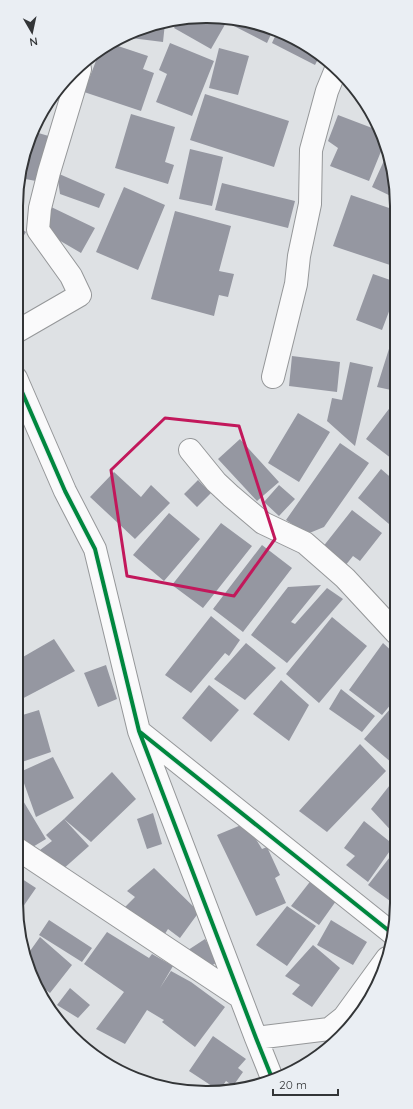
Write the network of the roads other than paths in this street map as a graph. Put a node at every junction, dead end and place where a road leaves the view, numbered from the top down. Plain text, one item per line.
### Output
1 (334, 75) edge
2 (78, 76) edge
3 (23, 328) edge
4 (273, 377) dead end
5 (23, 394) edge
6 (190, 450) dead end
7 (390, 627) edge
8 (139, 731) junction
9 (23, 853) edge
10 (387, 930) edge
11 (376, 973) edge
12 (240, 997) junction
13 (256, 1038) junction
14 (270, 1074) edge

1 - 4 street
2 - 3 street
5 - 8 street
6 - 7 street
8 - 10 street
8 - 12 street
9 - 12 street
11 - 13 street
12 - 13 street
13 - 14 street

